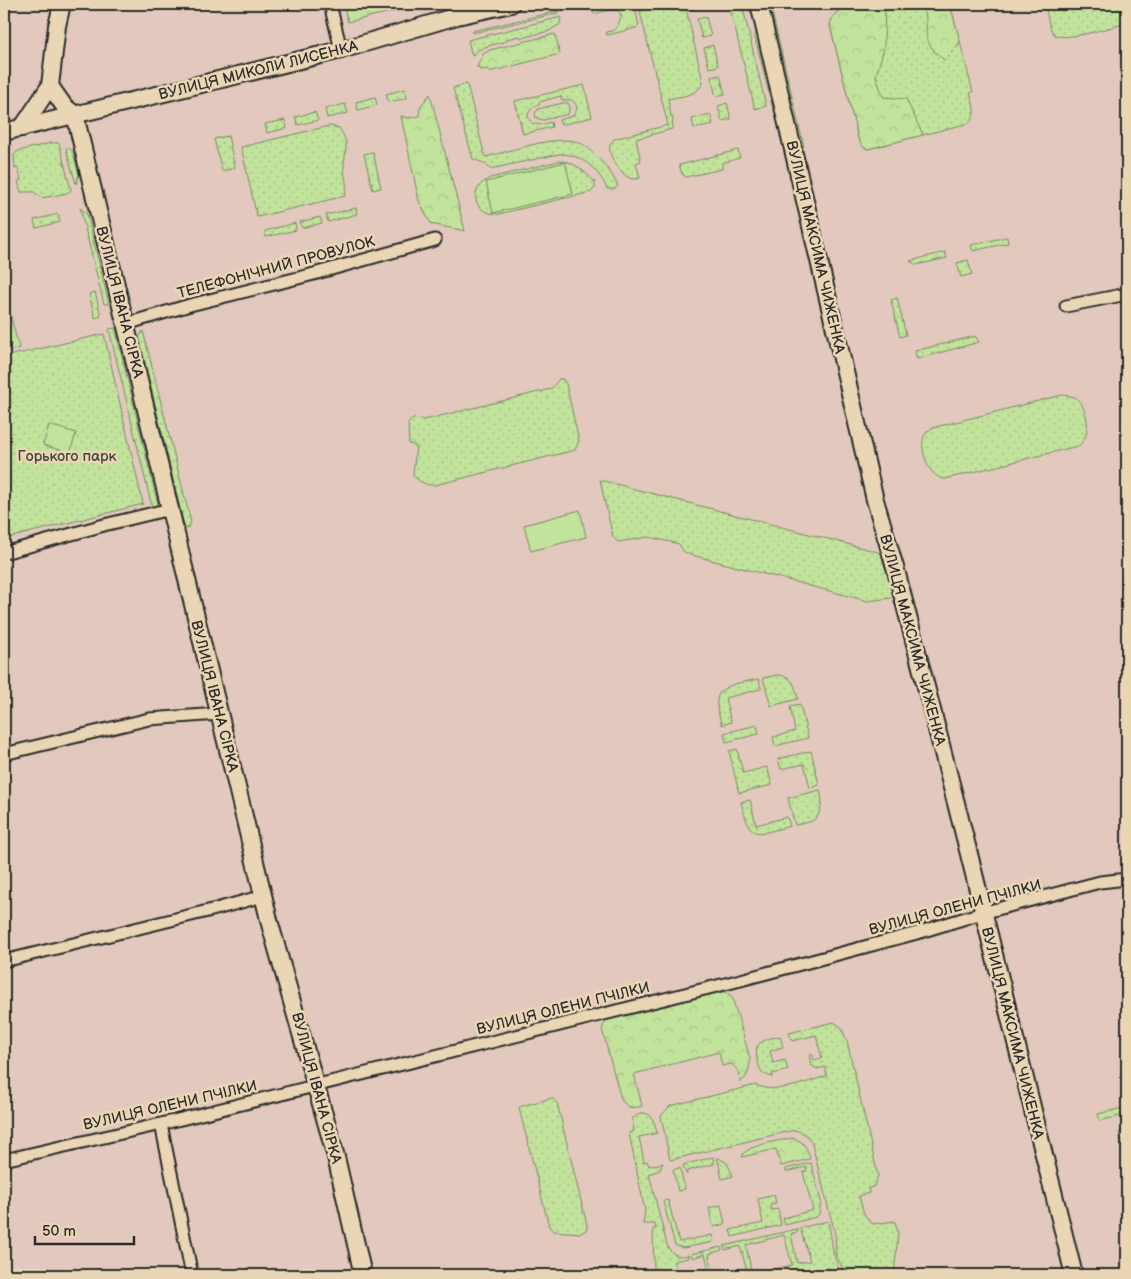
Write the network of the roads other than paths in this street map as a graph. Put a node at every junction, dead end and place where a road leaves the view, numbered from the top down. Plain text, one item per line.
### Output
1 (62, 4) edge
2 (330, 4) edge
3 (511, 4) edge
4 (759, 4) edge
5 (341, 50) junction
6 (50, 86) junction
7 (75, 114) junction
8 (22, 128) junction
9 (4, 132) edge
10 (434, 240) dead end
11 (1127, 294) edge
12 (1066, 306) dead end
13 (126, 324) junction
14 (170, 509) junction
15 (4, 552) edge
16 (219, 714) junction
17 (4, 754) edge
18 (1127, 879) edge
19 (263, 896) junction
20 (982, 913) junction
21 (4, 961) edge
22 (317, 1086) junction
23 (161, 1124) junction
24 (4, 1160) edge
25 (192, 1275) edge
26 (364, 1275) edge
27 (1074, 1275) edge

1 - 6 street
2 - 5 street
3 - 5 street, ВУЛИЦЯ МИКОЛИ ЛИСЕНКА
4 - 20 street, ВУЛИЦЯ МАКСИМА ЧИЖЕНКА
5 - 7 street, ВУЛИЦЯ МИКОЛИ ЛИСЕНКА
6 - 7 street
6 - 8 street
7 - 8 street, ВУЛИЦЯ МИКОЛИ ЛИСЕНКА
7 - 13 street, ВУЛИЦЯ ІВАНА СІРКА
8 - 9 street, ВУЛИЦЯ МИКОЛИ ЛИСЕНКА
10 - 13 street, ТЕЛЕФОНІЧНИЙ ПРОВУЛОК
11 - 12 street
13 - 14 street, ВУЛИЦЯ ІВАНА СІРКА
14 - 15 street
14 - 16 street, ВУЛИЦЯ ІВАНА СІРКА
16 - 17 street
16 - 19 street, ВУЛИЦЯ ІВАНА СІРКА
18 - 20 street, ВУЛИЦЯ ОЛЕНИ ПЧІЛКИ
19 - 21 street
19 - 22 street, ВУЛИЦЯ ІВАНА СІРКА
20 - 22 street, ВУЛИЦЯ ОЛЕНИ ПЧІЛКИ
20 - 27 street, ВУЛИЦЯ МАКСИМА ЧИЖЕНКА
22 - 23 street, ВУЛИЦЯ ОЛЕНИ ПЧІЛКИ
22 - 26 street, ВУЛИЦЯ ІВАНА СІРКА
23 - 24 street, ВУЛИЦЯ ОЛЕНИ ПЧІЛКИ
23 - 25 street

